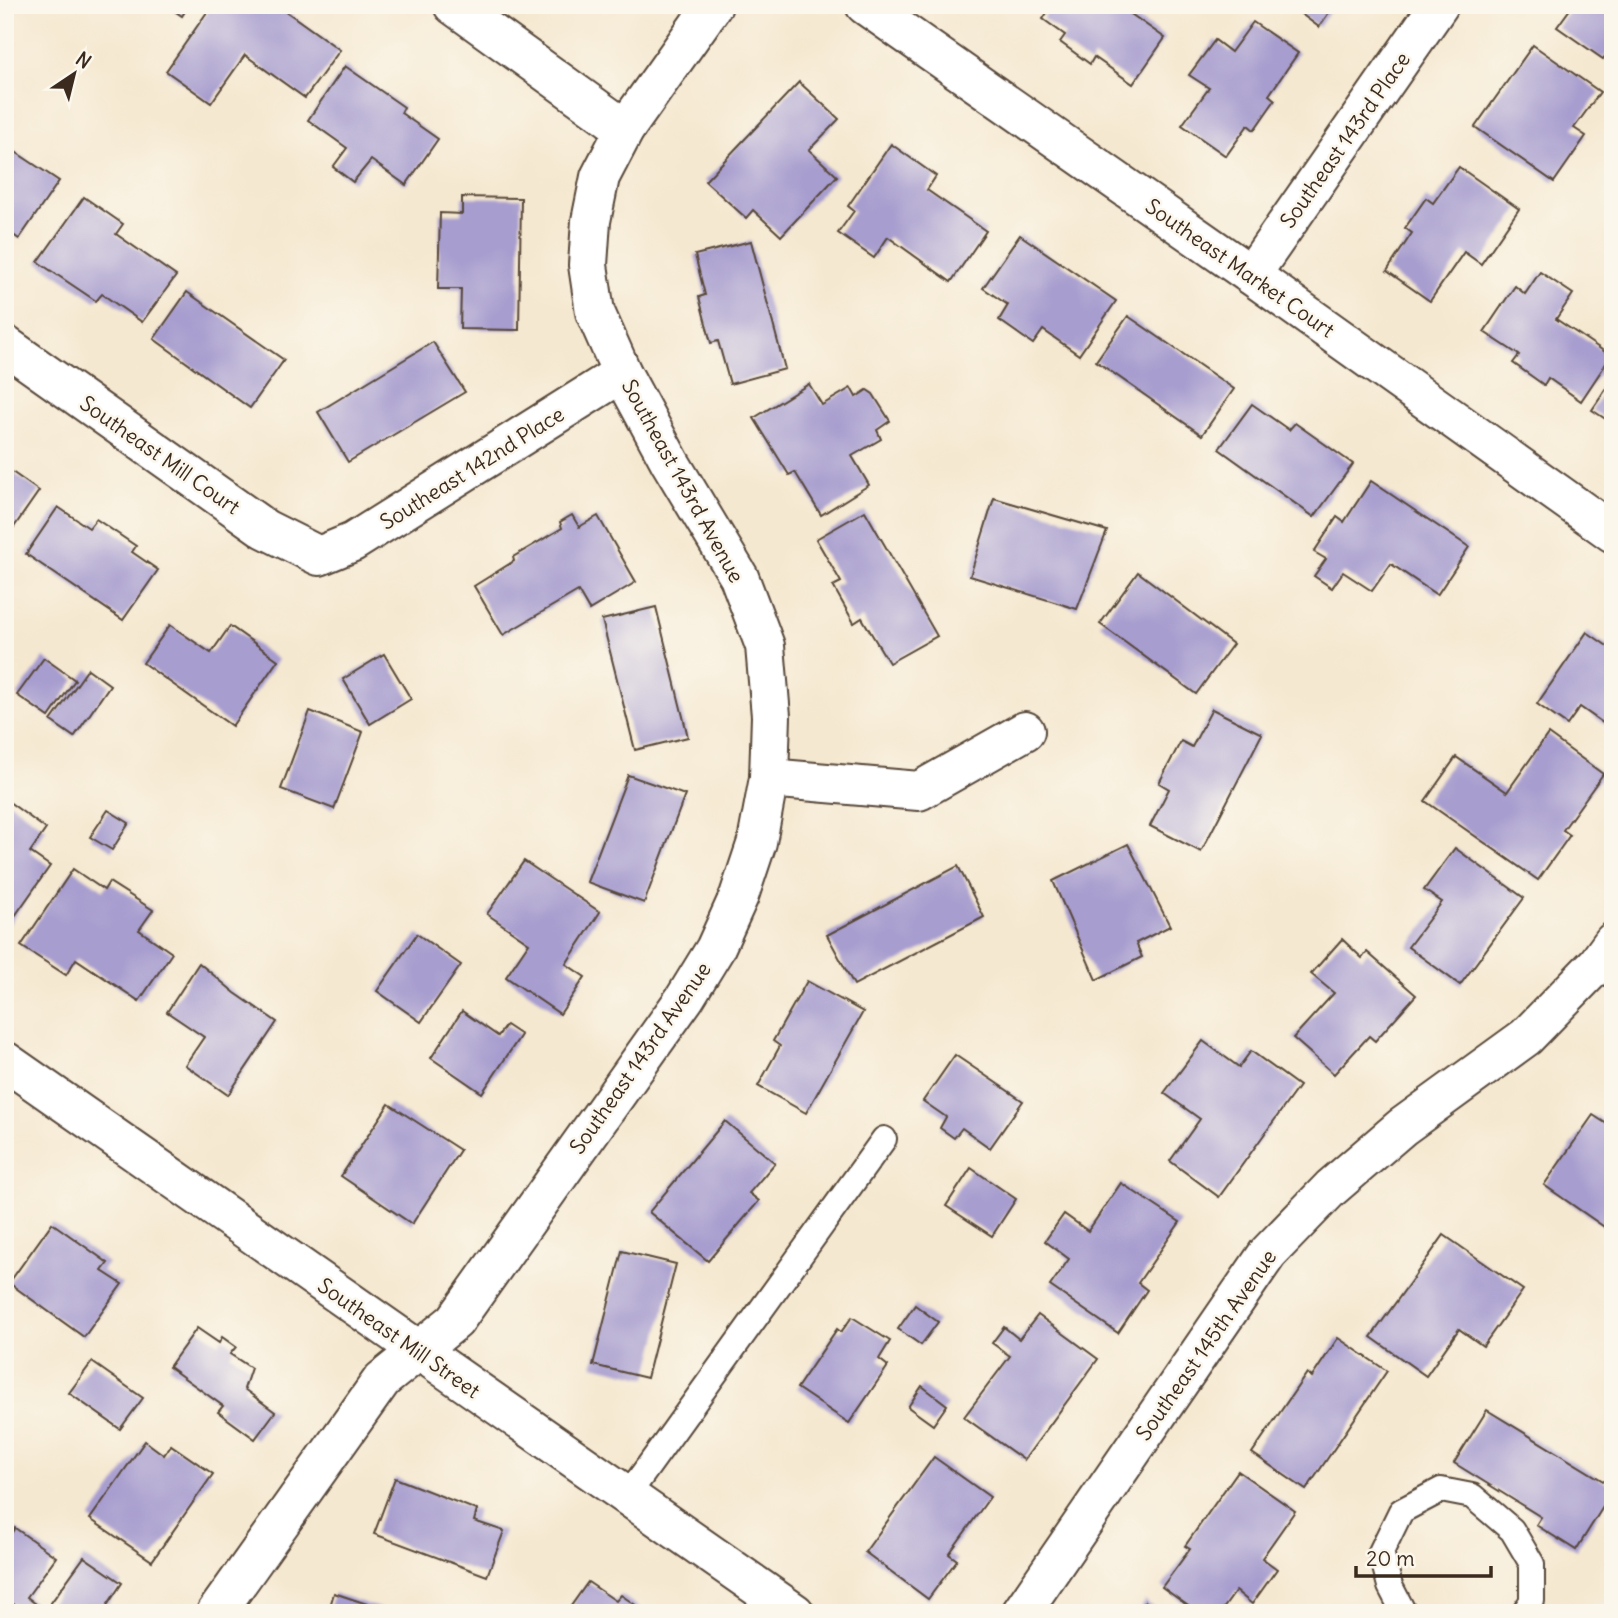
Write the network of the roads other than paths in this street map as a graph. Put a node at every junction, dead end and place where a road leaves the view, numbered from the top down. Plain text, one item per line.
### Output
1 (453, 5) edge
2 (713, 5) edge
3 (865, 5) edge
4 (1438, 5) edge
5 (625, 129) junction
6 (1251, 275) junction
7 (5, 345) edge
8 (622, 373) junction
9 (1613, 533) edge
10 (319, 556) joint
11 (1025, 731) dead end
12 (769, 778) junction
13 (1613, 942) edge
14 (5, 1062) edge
15 (884, 1139) dead end
16 (418, 1352) junction
17 (626, 1496) junction
18 (216, 1613) edge
19 (795, 1613) edge
20 (1021, 1613) edge
21 (1404, 1613) edge
22 (1524, 1613) edge

1 - 5 street
2 - 5 street, Southeast 143rd Avenue
3 - 6 street, Southeast Market Court
4 - 6 street, Southeast 143rd Place
5 - 8 street, Southeast 143rd Avenue
6 - 9 street, Southeast Market Court
7 - 10 street, Southeast Mill Court
8 - 10 street, Southeast 142nd Place
8 - 12 street, Southeast 143rd Avenue
11 - 12 street
12 - 16 street, Southeast 143rd Avenue
13 - 20 street, Southeast 145th Avenue
14 - 16 street, Southeast Mill Street
15 - 17 lane
16 - 17 street, Southeast Mill Street
16 - 18 street, Southeast 143rd Avenue
17 - 19 street, Southeast Mill Street
21 - 22 lane

